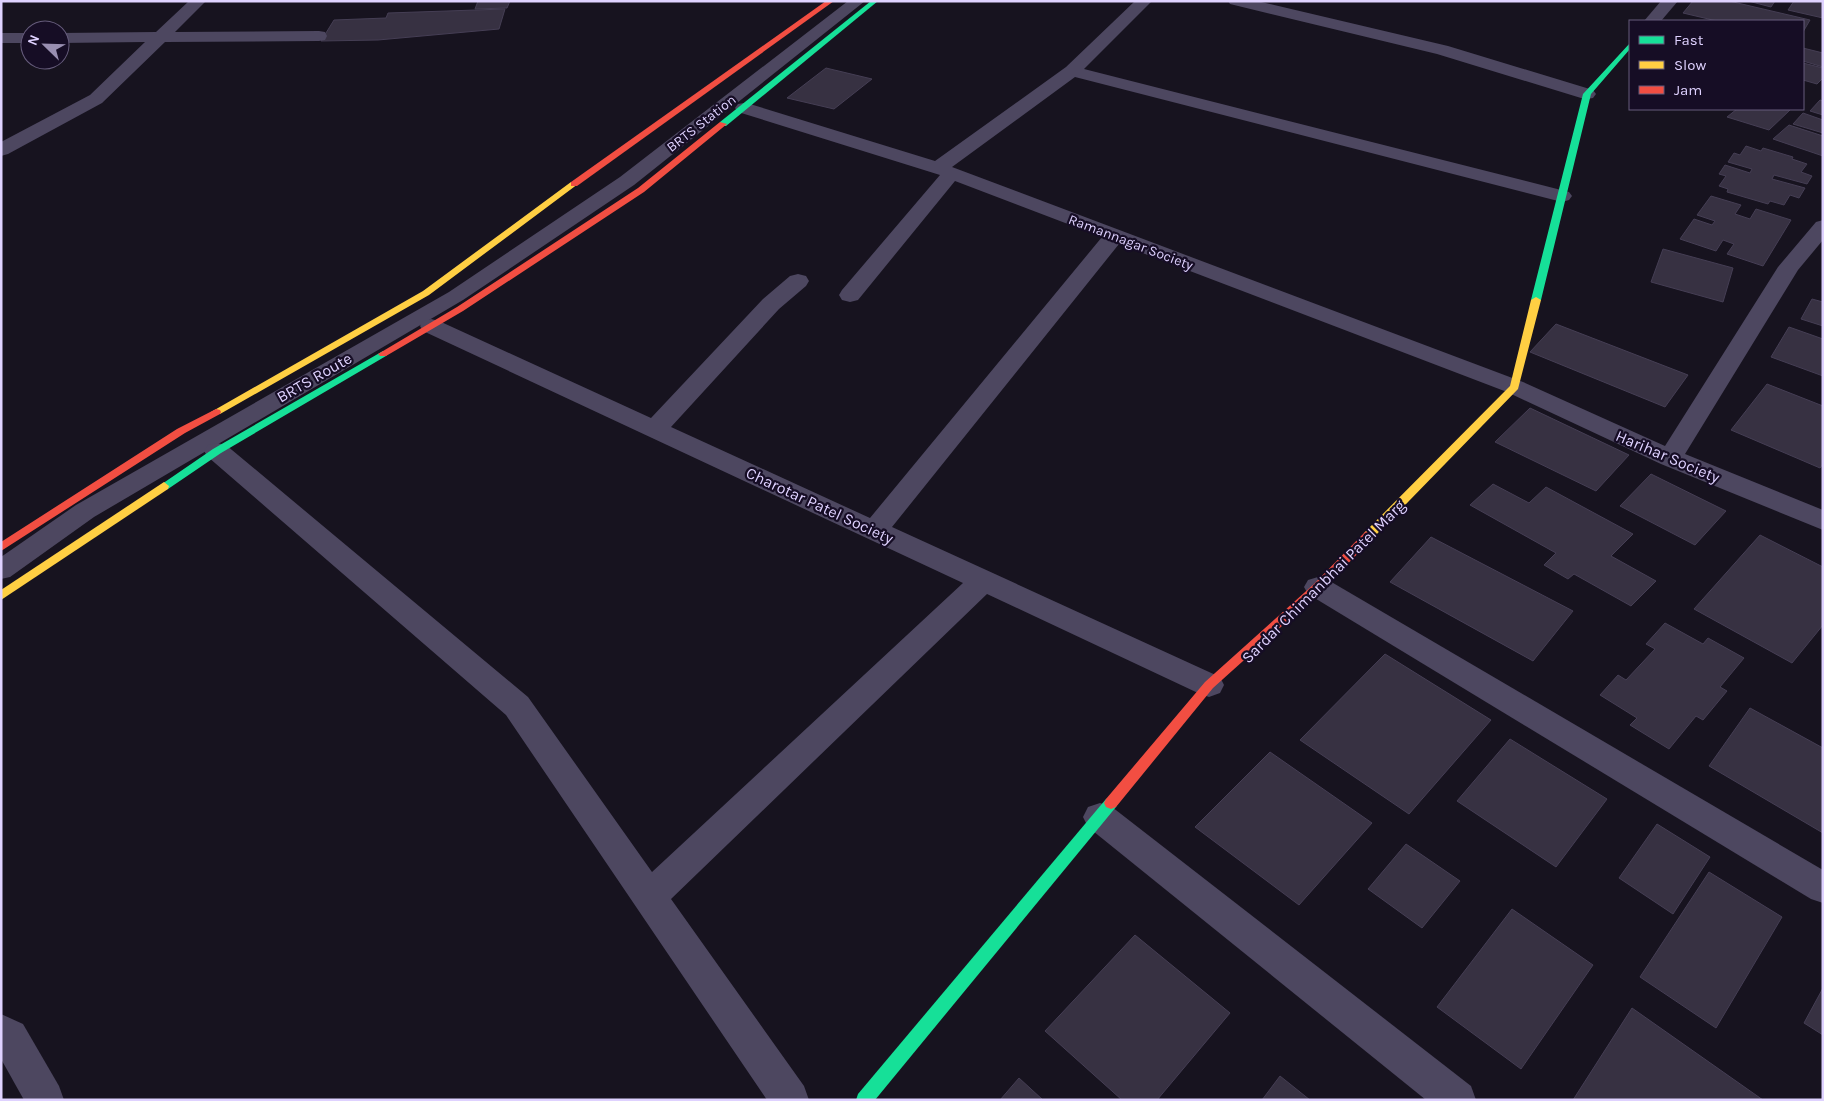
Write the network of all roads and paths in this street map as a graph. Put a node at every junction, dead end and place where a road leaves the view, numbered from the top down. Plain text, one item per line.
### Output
1 (198, 1) edge
2 (831, 1) edge
3 (858, 1) edge
4 (875, 1) edge
5 (1144, 1) edge
6 (1236, 1) edge
7 (1670, 1) edge
8 (1653, 20) edge
9 (319, 36) dead end
10 (160, 37) junction
11 (1, 38) edge
12 (20, 38) edge
13 (70, 38) edge
14 (1629, 46) edge
15 (1072, 71) junction
16 (1587, 94) junction
17 (744, 108) junction
18 (1, 150) edge
19 (944, 171) junction
20 (627, 181) joint
21 (1562, 196) junction
22 (1823, 226) edge
23 (1114, 236) junction
24 (798, 281) dead end
25 (850, 295) dead end
26 (431, 326) junction
27 (1515, 387) junction
28 (1487, 416) joint
29 (655, 429) junction
30 (217, 451) junction
31 (1670, 458) junction
32 (1823, 521) edge
33 (874, 530) junction
34 (1, 547) edge
35 (1, 570) edge
36 (984, 580) junction
37 (1, 596) edge
38 (1309, 596) junction
39 (1209, 685) junction
40 (1160, 745) junction
41 (1100, 817) junction
42 (1823, 888) edge
43 (650, 897) junction
44 (1, 1032) edge
45 (45, 1100) edge
46 (790, 1100) edge
47 (864, 1100) edge
48 (1457, 1100) edge

1 - 10 street
2 - 34 main road
3 - 20 lane, BRTS Station
4 - 17 main road
5 - 15 street
6 - 16 street
7 - 8 street
9 - 10 street
10 - 13 street
10 - 18 street
11 - 12 street
14 - 16 main road
15 - 19 street
15 - 21 street
16 - 21 main road
17 - 19 street, Ramannagar Society
17 - 26 main road
19 - 23 street, Ramannagar Society
19 - 25 street
20 - 35 lane, BRTS Route
21 - 27 main road
22 - 31 street
23 - 27 street, Ramannagar Society
23 - 33 street
24 - 29 street
26 - 29 street, Charotar Patel Society
26 - 30 main road
27 - 28 main road
27 - 31 street, Harihar Society
28 - 38 street, Sardar Chimanbhai Patel Marg
29 - 33 street, Charotar Patel Society
30 - 37 main road
30 - 43 street
31 - 32 street, Harihar Society
33 - 36 street, Charotar Patel Society
36 - 39 street, Charotar Patel Society
36 - 43 street
38 - 39 main road
38 - 40 street, Sardar Chimanbhai Patel Marg
38 - 42 street
39 - 40 main road
40 - 41 main road
41 - 47 main road
41 - 48 street
43 - 46 street
44 - 45 street

